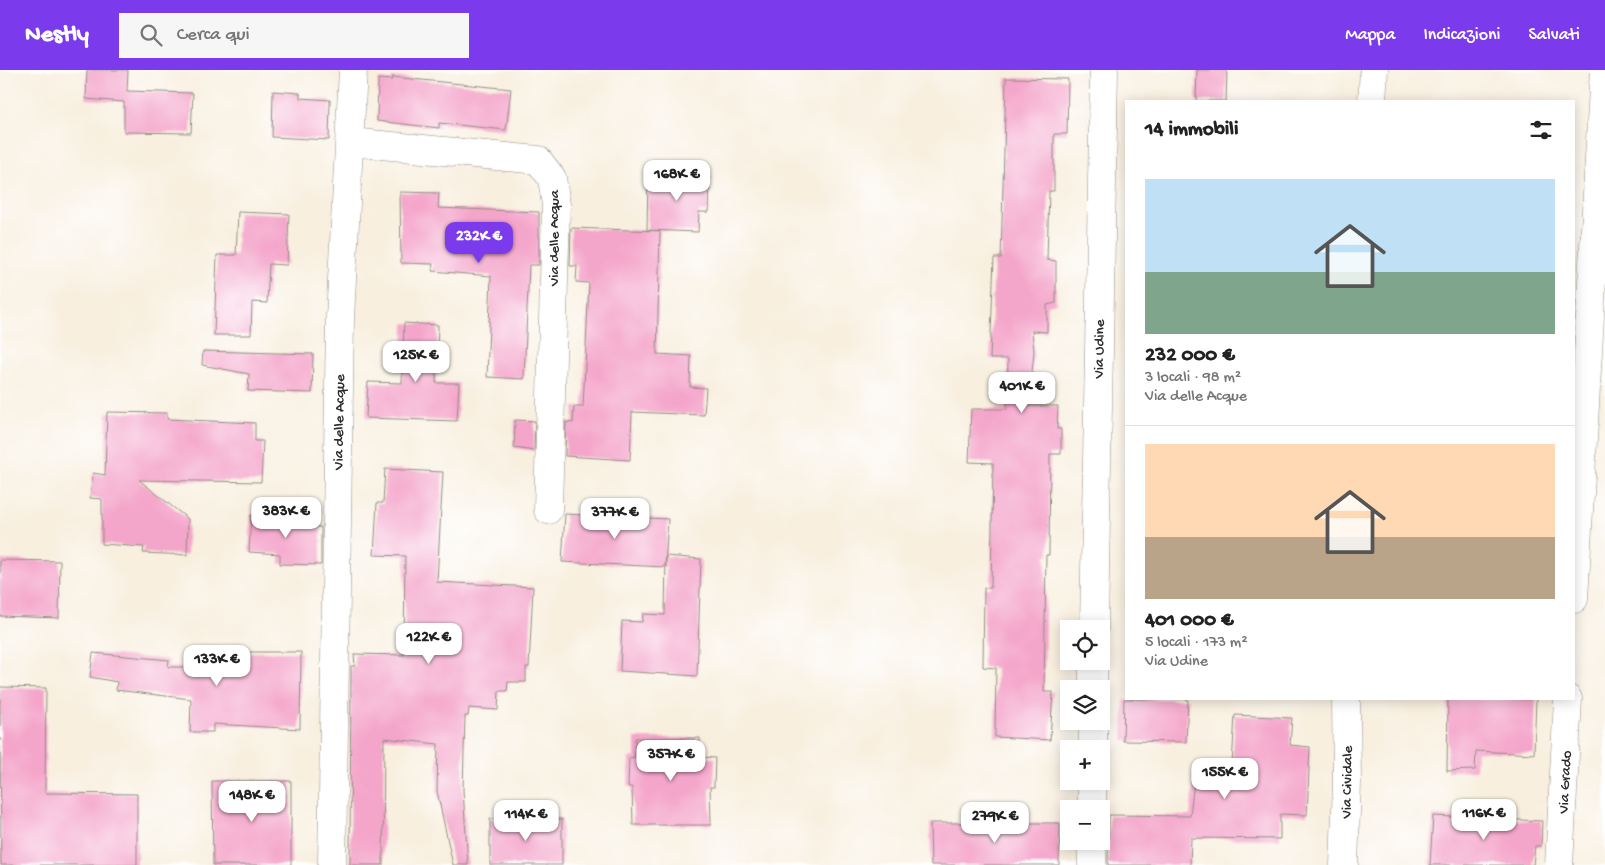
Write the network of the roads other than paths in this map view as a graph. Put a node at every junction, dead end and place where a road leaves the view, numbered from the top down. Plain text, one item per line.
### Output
1 (353, 70) edge
2 (1104, 70) edge
3 (1374, 70) edge
4 (1604, 70) edge
5 (1372, 100) edge
6 (350, 142) junction
7 (548, 510) dead end
8 (1575, 581) edge
9 (1094, 620) edge
10 (1346, 700) edge
11 (1568, 700) edge
12 (1092, 850) edge
13 (332, 865) edge
14 (1092, 865) edge
15 (1344, 865) edge
16 (1559, 865) edge

1 - 6 street, Via delle Acque
2 - 9 street, Via Udine
3 - 5 street
4 - 8 street
6 - 7 street, Via delle Acqua
6 - 13 street, Via delle Acque
10 - 15 street, Via Cividale
11 - 16 street, Via Grado
12 - 14 street

